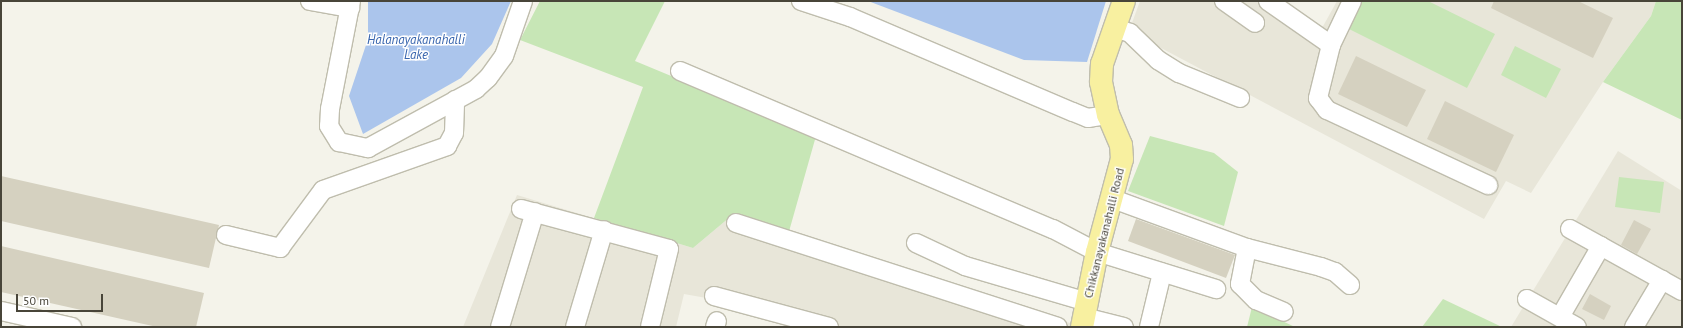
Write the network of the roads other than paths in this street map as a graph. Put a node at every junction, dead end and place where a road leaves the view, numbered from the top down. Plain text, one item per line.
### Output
1 (310, 1) edge
2 (523, 1) edge
3 (802, 1) edge
4 (1124, 1) edge
5 (1224, 1) edge
6 (1268, 1) edge
7 (1352, 1) edge
8 (350, 4) edge
9 (1255, 23) dead end
10 (1114, 28) junction
11 (1331, 45) junction
12 (680, 72) dead end
13 (1240, 98) dead end
14 (455, 100) junction
15 (1108, 115) junction
16 (1488, 186) dead end
17 (1113, 199) junction
18 (736, 223) dead end
19 (1570, 229) dead end
20 (604, 230) junction
21 (226, 235) dead end
22 (916, 243) dead end
23 (1601, 246) junction
24 (1247, 248) junction
25 (1097, 252) junction
26 (1162, 273) junction
27 (1662, 280) junction
28 (1350, 285) dead end
29 (1216, 289) dead end
30 (1682, 291) edge
31 (714, 296) dead end
32 (1527, 299) dead end
33 (1, 311) edge
34 (1284, 312) dead end
35 (1084, 315) edge
36 (1560, 318) junction
37 (64, 326) edge
38 (500, 327) edge
39 (575, 327) edge
40 (650, 327) edge
41 (829, 327) edge
42 (1058, 327) edge
43 (1124, 327) edge
44 (1149, 327) edge
45 (1577, 327) edge
46 (1634, 327) edge

1 - 8 street
2 - 14 street
3 - 15 street
4 - 10 main road, Chikkanayakanahalli Road
5 - 9 street
6 - 11 street
7 - 11 street
8 - 14 street
10 - 13 street
10 - 15 main road, Chikkanayakanahalli Road
11 - 16 street
12 - 25 street
14 - 21 street
15 - 17 main road, Chikkanayakanahalli Road
17 - 24 street
17 - 25 main road, Chikkanayakanahalli Road
18 - 42 street
19 - 23 street
20 - 38 street
20 - 39 street
20 - 40 street
22 - 35 street
23 - 27 street
23 - 36 street
24 - 28 street
24 - 34 street
25 - 26 street
25 - 35 main road, Chikkanayakanahalli Road
26 - 29 street
26 - 44 street
27 - 30 street
27 - 46 street
31 - 41 street
32 - 36 street
33 - 37 street
35 - 43 street
36 - 45 street

